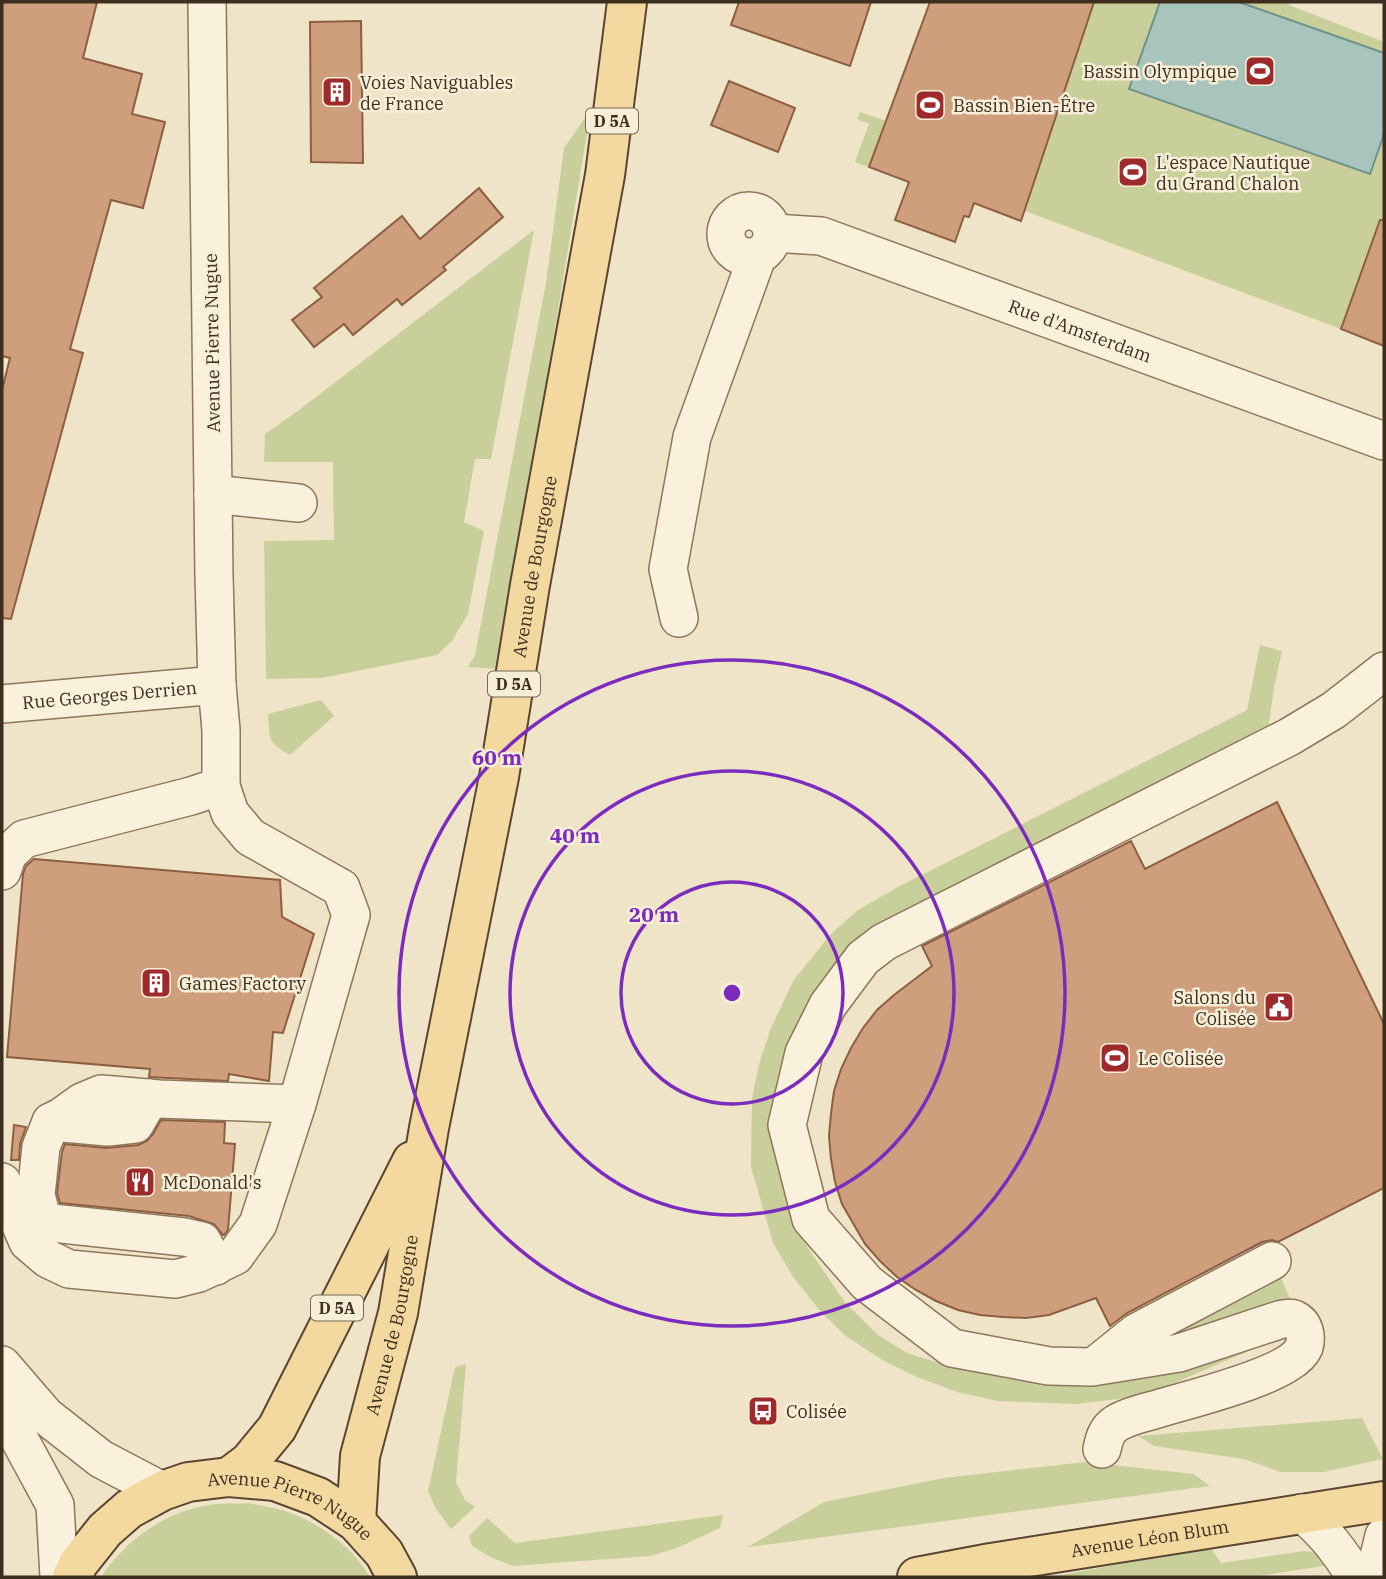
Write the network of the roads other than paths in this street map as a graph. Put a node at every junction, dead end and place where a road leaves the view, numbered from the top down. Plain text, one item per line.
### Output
1 (207, 2) edge
2 (627, 2) edge
3 (1384, 441) edge
4 (213, 494) junction
5 (298, 503) dead end
6 (679, 618) dead end
7 (1384, 671) edge
8 (217, 685) junction
9 (2, 704) edge
10 (221, 786) junction
11 (2, 871) edge
12 (297, 1104) junction
13 (429, 1128) junction
14 (2, 1182) edge
15 (1272, 1261) dead end
16 (216, 1266) junction
17 (2, 1366) edge
18 (1092, 1367) junction
19 (2, 1407) edge
20 (1102, 1449) dead end
21 (229, 1477) junction
22 (162, 1491) junction
23 (1384, 1501) edge
24 (1302, 1513) junction
25 (356, 1522) junction
26 (1384, 1536) edge
27 (59, 1577) edge
28 (72, 1577) edge
29 (397, 1577) edge
30 (917, 1577) edge
31 (1356, 1577) edge
32 (1374, 1577) edge

1 - 4 street, Avenue Pierre Nugue
2 - 13 main road, Avenue de Bourgogne / D 5A
3 - 6 street, Rue d'Amsterdam
4 - 5 street
4 - 8 street, Avenue Pierre Nugue
7 - 18 street
8 - 9 street, Rue Georges Derrien
8 - 10 street, Avenue Pierre Nugue
10 - 11 street
10 - 12 street
12 - 16 street
12 - 16 street
13 - 21 main road, Avenue de Bourgogne / D 5A
13 - 25 main road, Avenue de Bourgogne / D 5A
14 - 16 street
15 - 18 street
17 - 22 street
18 - 20 street
19 - 27 street
21 - 22 main road, Avenue Pierre Nugue
21 - 25 main road, Avenue Pierre Nugue
22 - 28 main road, Avenue Pierre Nugue
23 - 24 main road, Avenue Léon Blum
24 - 30 main road, Avenue Léon Blum
24 - 31 street
25 - 29 main road, Avenue Pierre Nugue
26 - 32 street

